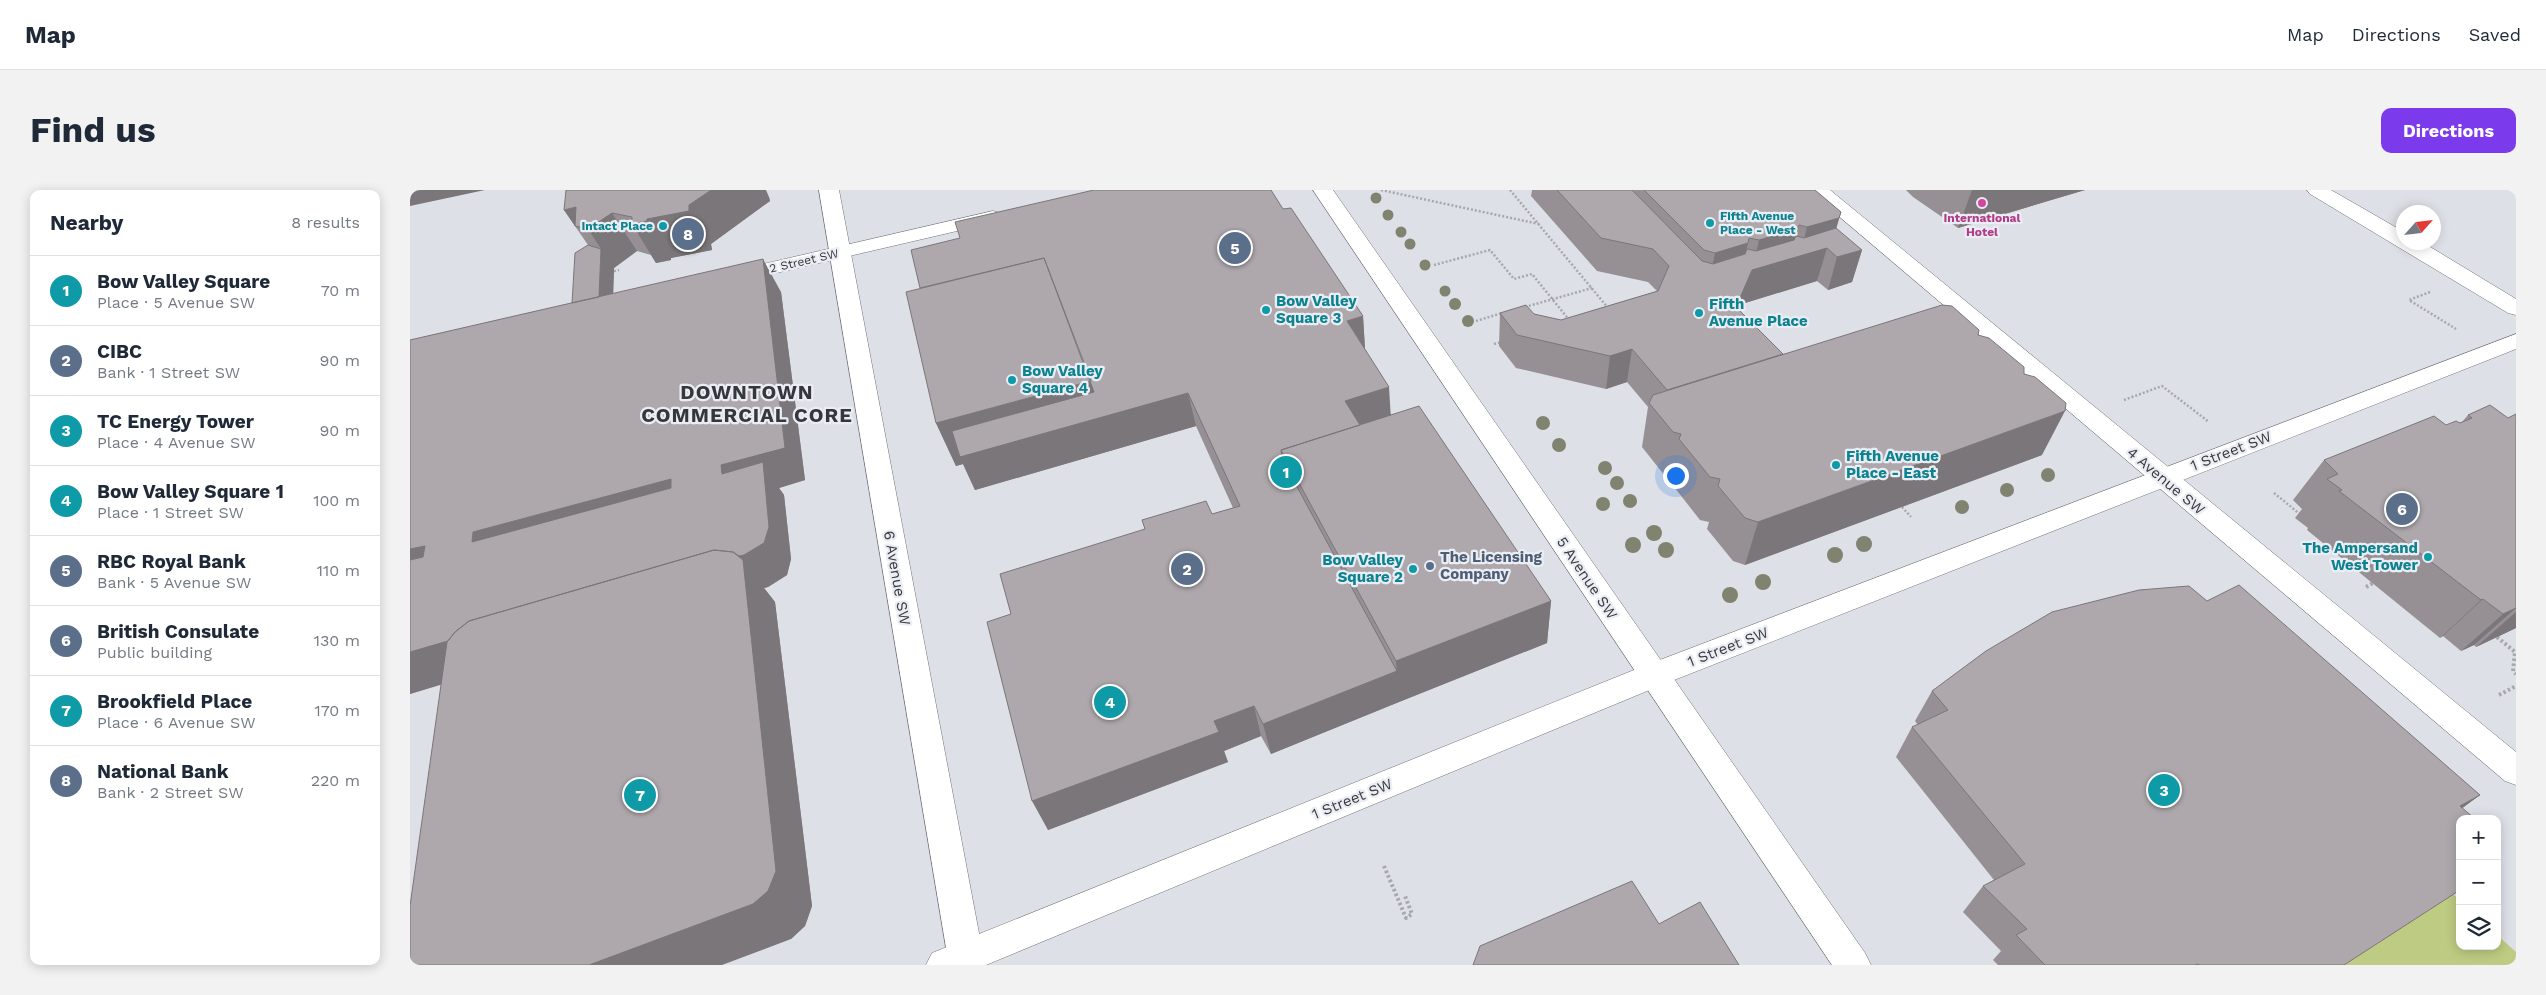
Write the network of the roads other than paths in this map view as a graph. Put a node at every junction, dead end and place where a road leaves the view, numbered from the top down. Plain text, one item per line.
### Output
1 (829, 190) edge
2 (1323, 190) edge
3 (1818, 190) edge
4 (2317, 190) edge
5 (1014, 212) edge
6 (2396, 237) edge
7 (2418, 250) edge
8 (839, 253) junction
9 (715, 281) edge
10 (2516, 308) edge
11 (2516, 341) edge
12 (2162, 478) junction
13 (1654, 676) junction
14 (2516, 771) edge
15 (959, 962) edge
16 (1852, 965) edge

1 - 8 main road, 6 Avenue SW
2 - 13 main road, 5 Avenue SW
3 - 12 main road, 4 Avenue SW
4 - 6 main road
5 - 8 main road, 2 Street SW
7 - 10 main road
8 - 9 main road, 2 Street SW
8 - 15 main road, 6 Avenue SW
11 - 12 main road, 1 Street SW
12 - 13 main road, 1 Street SW
12 - 14 main road, 4 Avenue SW
13 - 15 main road, 1 Street SW
13 - 16 main road, 5 Avenue SW

